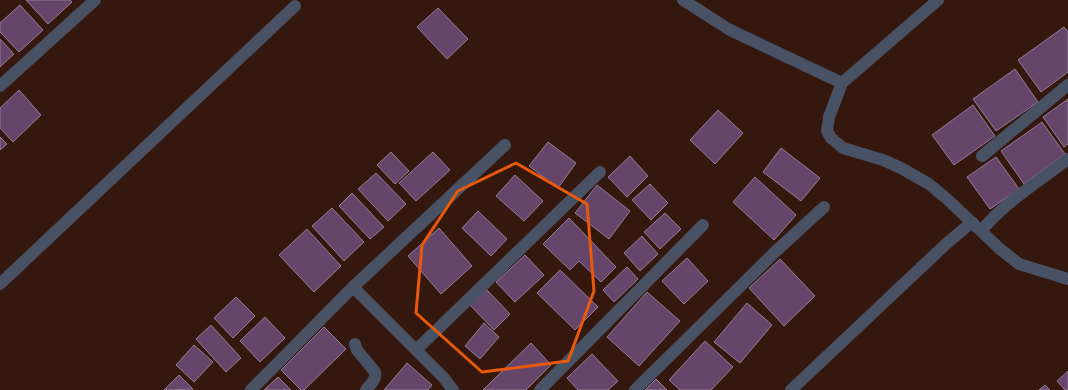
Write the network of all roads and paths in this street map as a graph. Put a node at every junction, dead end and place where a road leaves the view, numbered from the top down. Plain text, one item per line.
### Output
1 (95, 0) edge
2 (683, 0) edge
3 (938, 0) edge
4 (296, 6) dead end
5 (842, 83) junction
6 (0, 86) edge
7 (1068, 86) edge
8 (504, 145) dead end
9 (982, 156) dead end
10 (1068, 159) edge
11 (600, 172) dead end
12 (824, 207) dead end
13 (703, 225) dead end
14 (976, 227) junction
15 (1068, 279) edge
16 (0, 284) edge
17 (353, 288) junction
18 (355, 344) dead end
19 (416, 350) junction
20 (251, 390) edge
21 (366, 390) edge
22 (453, 390) edge
23 (540, 390) edge
24 (635, 390) edge
25 (791, 390) edge

1 - 6 street
2 - 5 street
3 - 5 street
4 - 16 street
5 - 14 street
7 - 9 street
8 - 17 street
10 - 14 street
11 - 19 street
12 - 24 street
13 - 23 street
14 - 15 street
14 - 25 street
17 - 19 street
17 - 20 street
18 - 21 street
19 - 22 street

